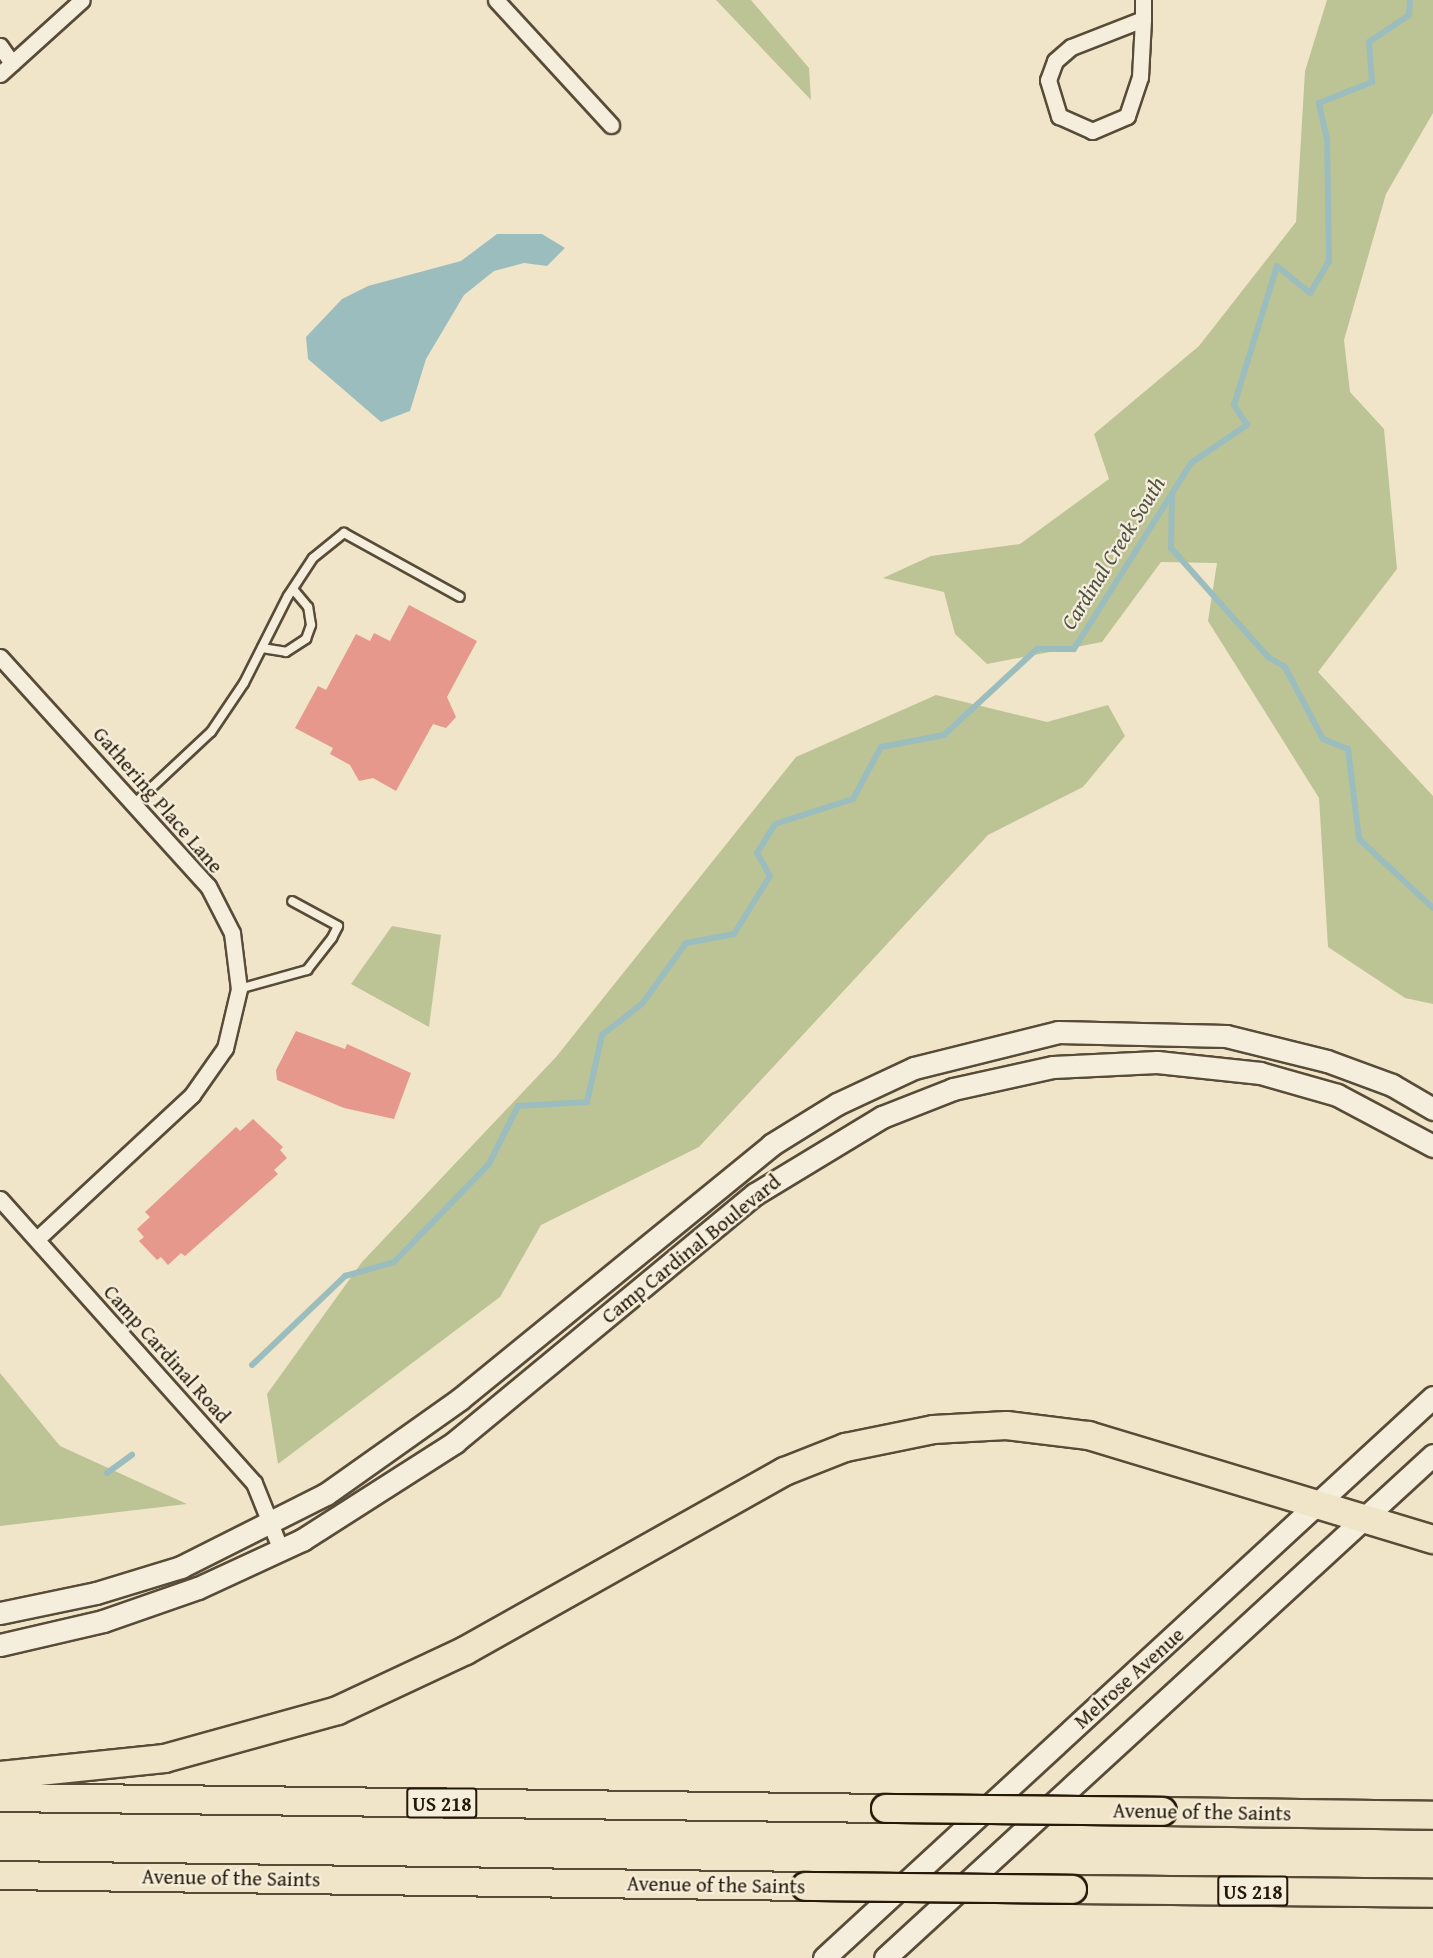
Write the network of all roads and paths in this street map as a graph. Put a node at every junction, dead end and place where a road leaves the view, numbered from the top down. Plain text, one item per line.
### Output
1 (82, 0) edge
2 (496, 0) edge
3 (1143, 0) edge
4 (1143, 19) junction
5 (0, 46) edge
6 (12, 63) junction
7 (0, 74) edge
8 (611, 125) dead end
9 (292, 589) junction
10 (460, 597) dead end
11 (262, 648) junction
12 (0, 657) edge
13 (135, 803) junction
14 (292, 901) dead end
15 (239, 989) junction
16 (1433, 1109) edge
17 (1433, 1146) edge
18 (0, 1199) edge
19 (37, 1239) junction
20 (1433, 1397) edge
21 (1433, 1455) edge
22 (1320, 1502) junction
23 (1366, 1517) junction
24 (271, 1524) junction
25 (1433, 1539) edge
26 (281, 1550) junction
27 (0, 1613) edge
28 (0, 1645) edge
29 (0, 1775) edge
30 (0, 1797) edge
31 (1433, 1815) edge
32 (0, 1875) edge
33 (1433, 1893) edge
34 (824, 1958) edge
35 (885, 1958) edge

1 - 6 street
2 - 8 street
3 - 4 street
4 - 4 street
5 - 6 street
6 - 7 street
9 - 10 lane
9 - 11 lane
9 - 11 lane
11 - 13 lane
12 - 13 street, Gathering Place Lane
13 - 15 street, Gathering Place Lane
14 - 15 lane
15 - 19 street, Gathering Place Lane
16 - 24 street, Camp Cardinal Boulevard
17 - 26 street, Camp Cardinal Boulevard
18 - 19 street, Camp Cardinal Road
19 - 24 street, Camp Cardinal Road
20 - 22 street, Melrose Avenue
21 - 23 street, Melrose Avenue
22 - 23 highway
22 - 29 highway
22 - 34 street, Melrose Avenue
23 - 25 highway
23 - 35 street, Melrose Avenue
24 - 26 street, Camp Cardinal Road
24 - 27 street, Camp Cardinal Boulevard
26 - 28 street, Camp Cardinal Boulevard
30 - 31 highway, Avenue of the Saints / US 218, bridge
32 - 33 highway, Avenue of the Saints / US 218, bridge

